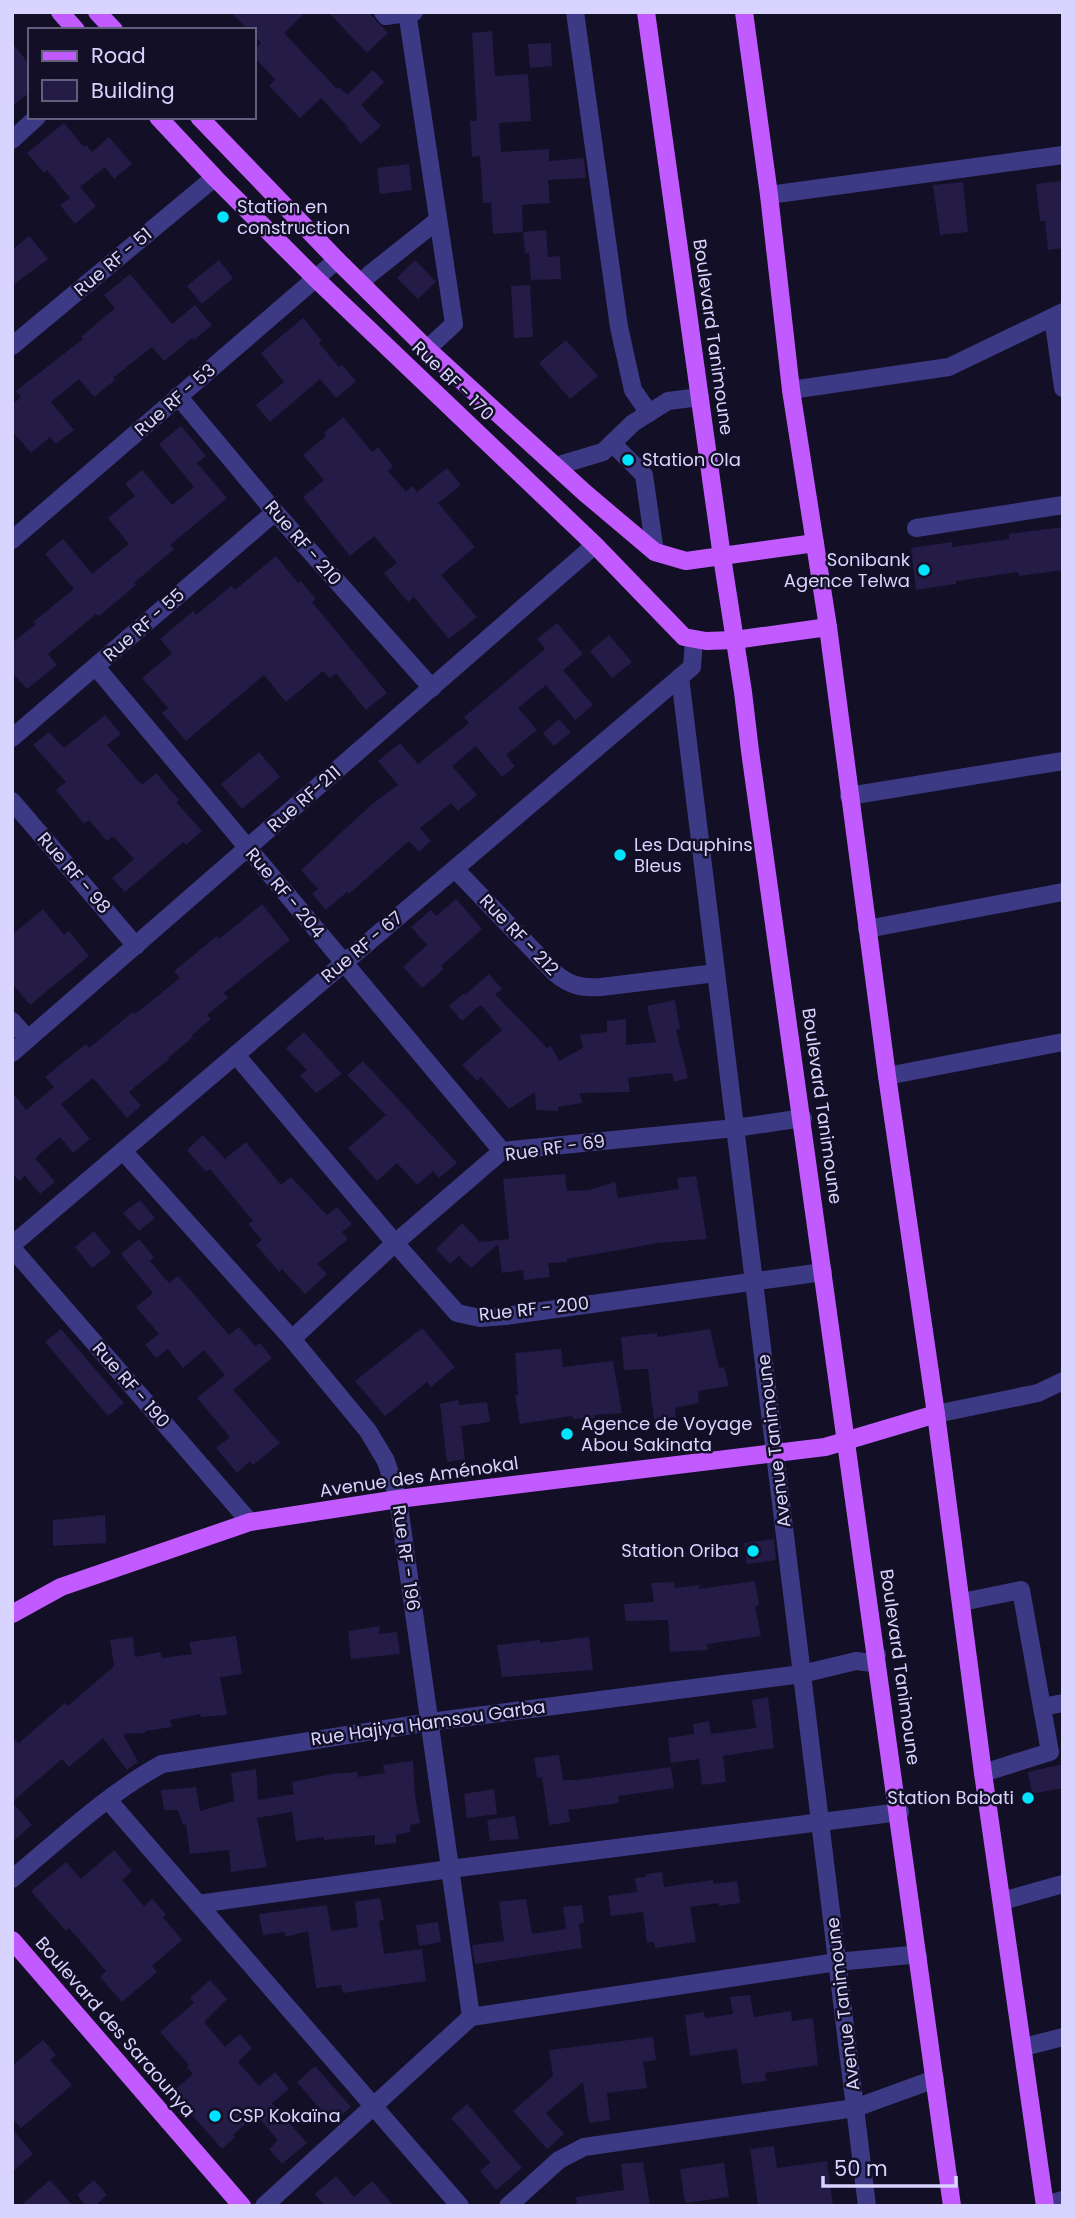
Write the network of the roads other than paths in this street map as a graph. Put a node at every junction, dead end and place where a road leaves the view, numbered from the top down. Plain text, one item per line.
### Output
1 (60, 12) edge
2 (97, 12) edge
3 (383, 12) edge
4 (575, 12) edge
5 (646, 12) edge
6 (744, 12) edge
7 (410, 13) edge
8 (74, 28) edge
9 (112, 28) edge
10 (35, 119) edge
11 (160, 119) edge
12 (201, 119) edge
13 (12, 140) edge
14 (1063, 155) edge
15 (216, 179) junction
16 (769, 195) junction
17 (438, 220) junction
18 (337, 260) junction
19 (316, 279) junction
20 (362, 283) junction
21 (1058, 315) edge
22 (12, 346) edge
23 (427, 349) junction
24 (1063, 388) edge
25 (791, 390) junction
26 (178, 396) junction
27 (700, 397) junction
28 (649, 413) junction
29 (612, 443) junction
30 (556, 466) junction
31 (1063, 505) edge
32 (275, 512) junction
33 (916, 528) dead end
34 (12, 540) edge
35 (815, 543) junction
36 (595, 545) junction
37 (655, 552) junction
38 (722, 556) junction
39 (828, 627) junction
40 (694, 640) junction
41 (735, 640) junction
42 (96, 667) junction
43 (680, 677) junction
44 (432, 688) junction
45 (12, 738) edge
46 (1063, 761) edge
47 (849, 796) junction
48 (12, 800) edge
49 (247, 849) junction
50 (455, 869) junction
51 (1063, 892) edge
52 (867, 929) junction
53 (136, 946) junction
54 (344, 963) junction
55 (716, 973) junction
56 (12, 1021) edge
57 (28, 1039) junction
58 (1063, 1042) edge
59 (12, 1053) edge
60 (236, 1055) junction
61 (887, 1076) junction
62 (803, 1118) junction
63 (735, 1128) junction
64 (123, 1151) junction
65 (502, 1152) junction
66 (395, 1243) junction
67 (12, 1247) edge
68 (823, 1272) junction
69 (754, 1281) junction
70 (292, 1339) junction
71 (1063, 1381) edge
72 (936, 1414) junction
73 (846, 1439) junction
74 (775, 1453) junction
75 (398, 1499) junction
76 (250, 1522) junction
77 (962, 1602) junction
78 (12, 1614) edge
79 (877, 1656) junction
80 (802, 1674) junction
81 (1063, 1703) edge
82 (1042, 1707) junction
83 (430, 1722) junction
84 (983, 1773) junction
85 (108, 1800) junction
86 (900, 1812) junction
87 (820, 1821) junction
88 (450, 1869) junction
89 (12, 1879) edge
90 (1063, 1884) edge
91 (1002, 1901) junction
92 (198, 1904) junction
93 (12, 1940) edge
94 (918, 1956) junction
95 (837, 1962) junction
96 (471, 2017) junction
97 (1063, 2037) edge
98 (1024, 2046) junction
99 (935, 2079) junction
100 (374, 2106) junction
101 (855, 2108) junction
102 (1063, 2200) edge
103 (1045, 2205) edge
104 (242, 2206) edge
105 (264, 2206) edge
106 (460, 2206) edge
107 (508, 2206) edge
108 (867, 2206) edge
109 (953, 2206) edge

1 - 8 main road
2 - 9 main road
3 - 7 street
4 - 28 street
5 - 27 main road, Boulevard Tanimoune
6 - 16 main road
7 - 17 street
10 - 13 street
11 - 15 main road, Rue BF - 170
12 - 18 main road, Rue BF - 170
14 - 16 street
15 - 19 main road, Rue BF - 170
15 - 22 street, Rue RF - 51
16 - 25 main road
17 - 20 street
17 - 23 street
18 - 19 street, Rue RF - 53
18 - 20 main road, Rue BF - 170
19 - 26 street, Rue RF - 53
19 - 36 main road, Rue BF - 170
20 - 23 main road, Rue BF - 170
21 - 24 street
21 - 25 street
23 - 30 main road, Rue BF - 170
25 - 35 main road
26 - 32 street, Rue RF - 210
26 - 34 street, Rue RF - 53
27 - 28 street
27 - 38 main road, Boulevard Tanimoune
28 - 29 street
29 - 30 street
29 - 37 street
30 - 37 main road, Rue BF - 170
31 - 33 street
32 - 42 street, Rue RF - 55
32 - 44 street, Rue RF - 210
35 - 38 main road, Rue BF - 170
35 - 39 main road
36 - 40 main road, Rue BF - 170
36 - 44 street, Rue RF-211
37 - 38 main road, Rue BF - 170
38 - 41 main road, Boulevard Tanimoune
39 - 41 main road
39 - 47 main road
40 - 41 main road
40 - 43 street, Rue RF - 67
41 - 62 main road, Boulevard Tanimoune
42 - 45 street, Rue RF - 55
42 - 49 street, Rue RF - 204
43 - 50 street, Rue RF - 67
43 - 55 street, Avenue Tanimoune
44 - 49 street, Rue RF-211
46 - 47 street
47 - 52 main road
48 - 53 street, Rue RF - 98
49 - 53 street, Rue RF-211
49 - 54 street, Rue RF - 204
50 - 54 street, Rue RF - 67
50 - 55 street, Rue RF - 212
51 - 52 street
52 - 61 main road
53 - 57 street, Rue RF-211
54 - 60 street, Rue RF - 67
54 - 65 street, Rue RF - 204
55 - 63 street, Avenue Tanimoune
56 - 57 street
57 - 59 street, Rue RF-211
58 - 61 street
60 - 64 street, Rue RF - 67
60 - 66 street, Rue RF - 200
61 - 72 main road
62 - 63 street, Rue RF - 69
62 - 68 main road, Boulevard Tanimoune
63 - 65 street, Rue RF - 69
63 - 69 street, Avenue Tanimoune
64 - 67 street, Rue RF - 67
64 - 70 street, Rue RF - 196
65 - 66 street, Rue RF - 69
66 - 69 street, Rue RF - 200
66 - 70 street, Rue RF - 69
67 - 76 street, Rue RF - 190
68 - 69 street, Rue RF - 200
68 - 73 main road, Boulevard Tanimoune
69 - 74 street, Avenue Tanimoune
70 - 75 street, Rue RF - 196
71 - 72 street
72 - 73 main road, Avenue des Aménokal
72 - 77 main road
73 - 74 main road, Avenue des Aménokal
73 - 79 main road, Boulevard Tanimoune
74 - 75 main road, Avenue des Aménokal
74 - 80 street, Avenue Tanimoune
75 - 76 main road, Avenue des Aménokal
75 - 83 street, Rue RF - 196
76 - 78 main road, Avenue des Aménokal
77 - 82 street
77 - 84 main road
79 - 80 street, Rue Hajiya Hamsou Garba
79 - 86 main road, Boulevard Tanimoune
80 - 83 street, Rue Hajiya Hamsou Garba
80 - 87 street, Avenue Tanimoune
81 - 82 street
82 - 84 street
83 - 85 street, Rue Hajiya Hamsou Garba
83 - 88 street, Rue RF - 196
84 - 91 main road
85 - 89 street, Rue Hajiya Hamsou Garba
85 - 92 street
86 - 87 street
86 - 94 main road, Boulevard Tanimoune
87 - 88 street
87 - 95 street, Avenue Tanimoune
88 - 92 street
88 - 96 street, Rue RF - 196
90 - 91 street
91 - 98 main road
92 - 100 street
93 - 104 main road, Boulevard des Saraounya
94 - 95 street
94 - 99 main road, Boulevard Tanimoune
95 - 96 street
95 - 101 street, Avenue Tanimoune
96 - 100 street
97 - 98 street
98 - 103 main road
99 - 101 street
99 - 109 main road, Boulevard Tanimoune
100 - 105 street
100 - 106 street
101 - 107 street
101 - 108 street, Avenue Tanimoune
102 - 103 street

